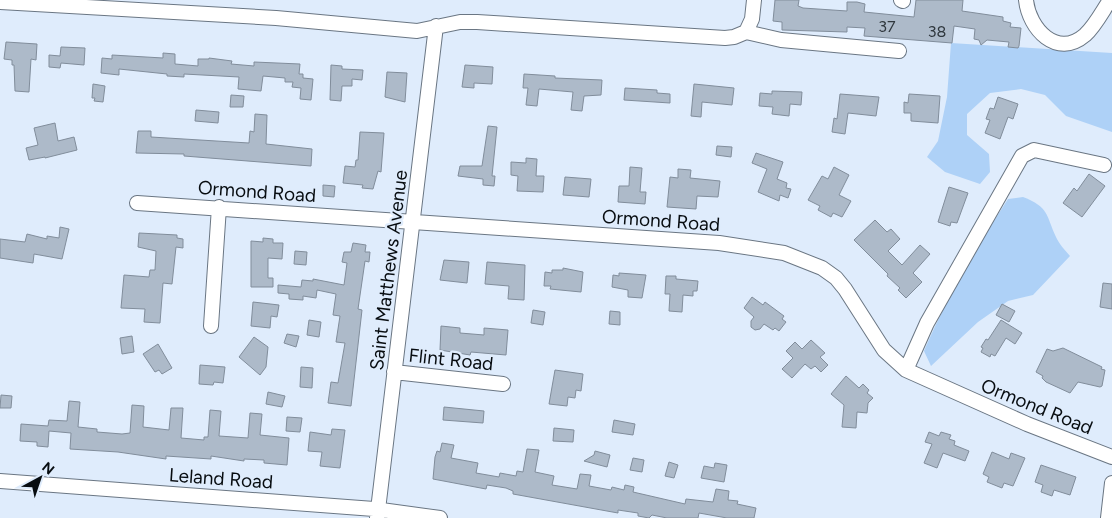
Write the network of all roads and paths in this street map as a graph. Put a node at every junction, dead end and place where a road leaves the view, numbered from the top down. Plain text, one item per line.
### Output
1 (754, 0) edge
2 (1026, 0) edge
3 (1110, 0) edge
4 (0, 2) edge
5 (436, 26) junction
6 (746, 32) junction
7 (899, 51) dead end
8 (1104, 165) dead end
9 (137, 203) dead end
10 (219, 207) junction
11 (412, 221) junction
12 (211, 326) dead end
13 (906, 370) junction
14 (394, 372) junction
15 (503, 384) dead end
16 (1112, 457) edge
17 (0, 481) edge
18 (1112, 482) edge
19 (377, 513) edge
20 (440, 518) edge
21 (1108, 518) edge

1 - 6 street
2 - 3 street
4 - 5 street
5 - 6 street
5 - 11 street, Saint Matthews Avenue
6 - 7 street
8 - 13 street
9 - 10 street, Ormond Road
10 - 11 street, Ormond Road
10 - 12 street
11 - 13 street, Ormond Road
11 - 14 street, Saint Matthews Avenue
13 - 16 street, Ormond Road
14 - 15 street, Flint Road
14 - 19 street, Saint Matthews Avenue
17 - 19 street, Leland Road
18 - 21 street
19 - 20 street, Leland Road

